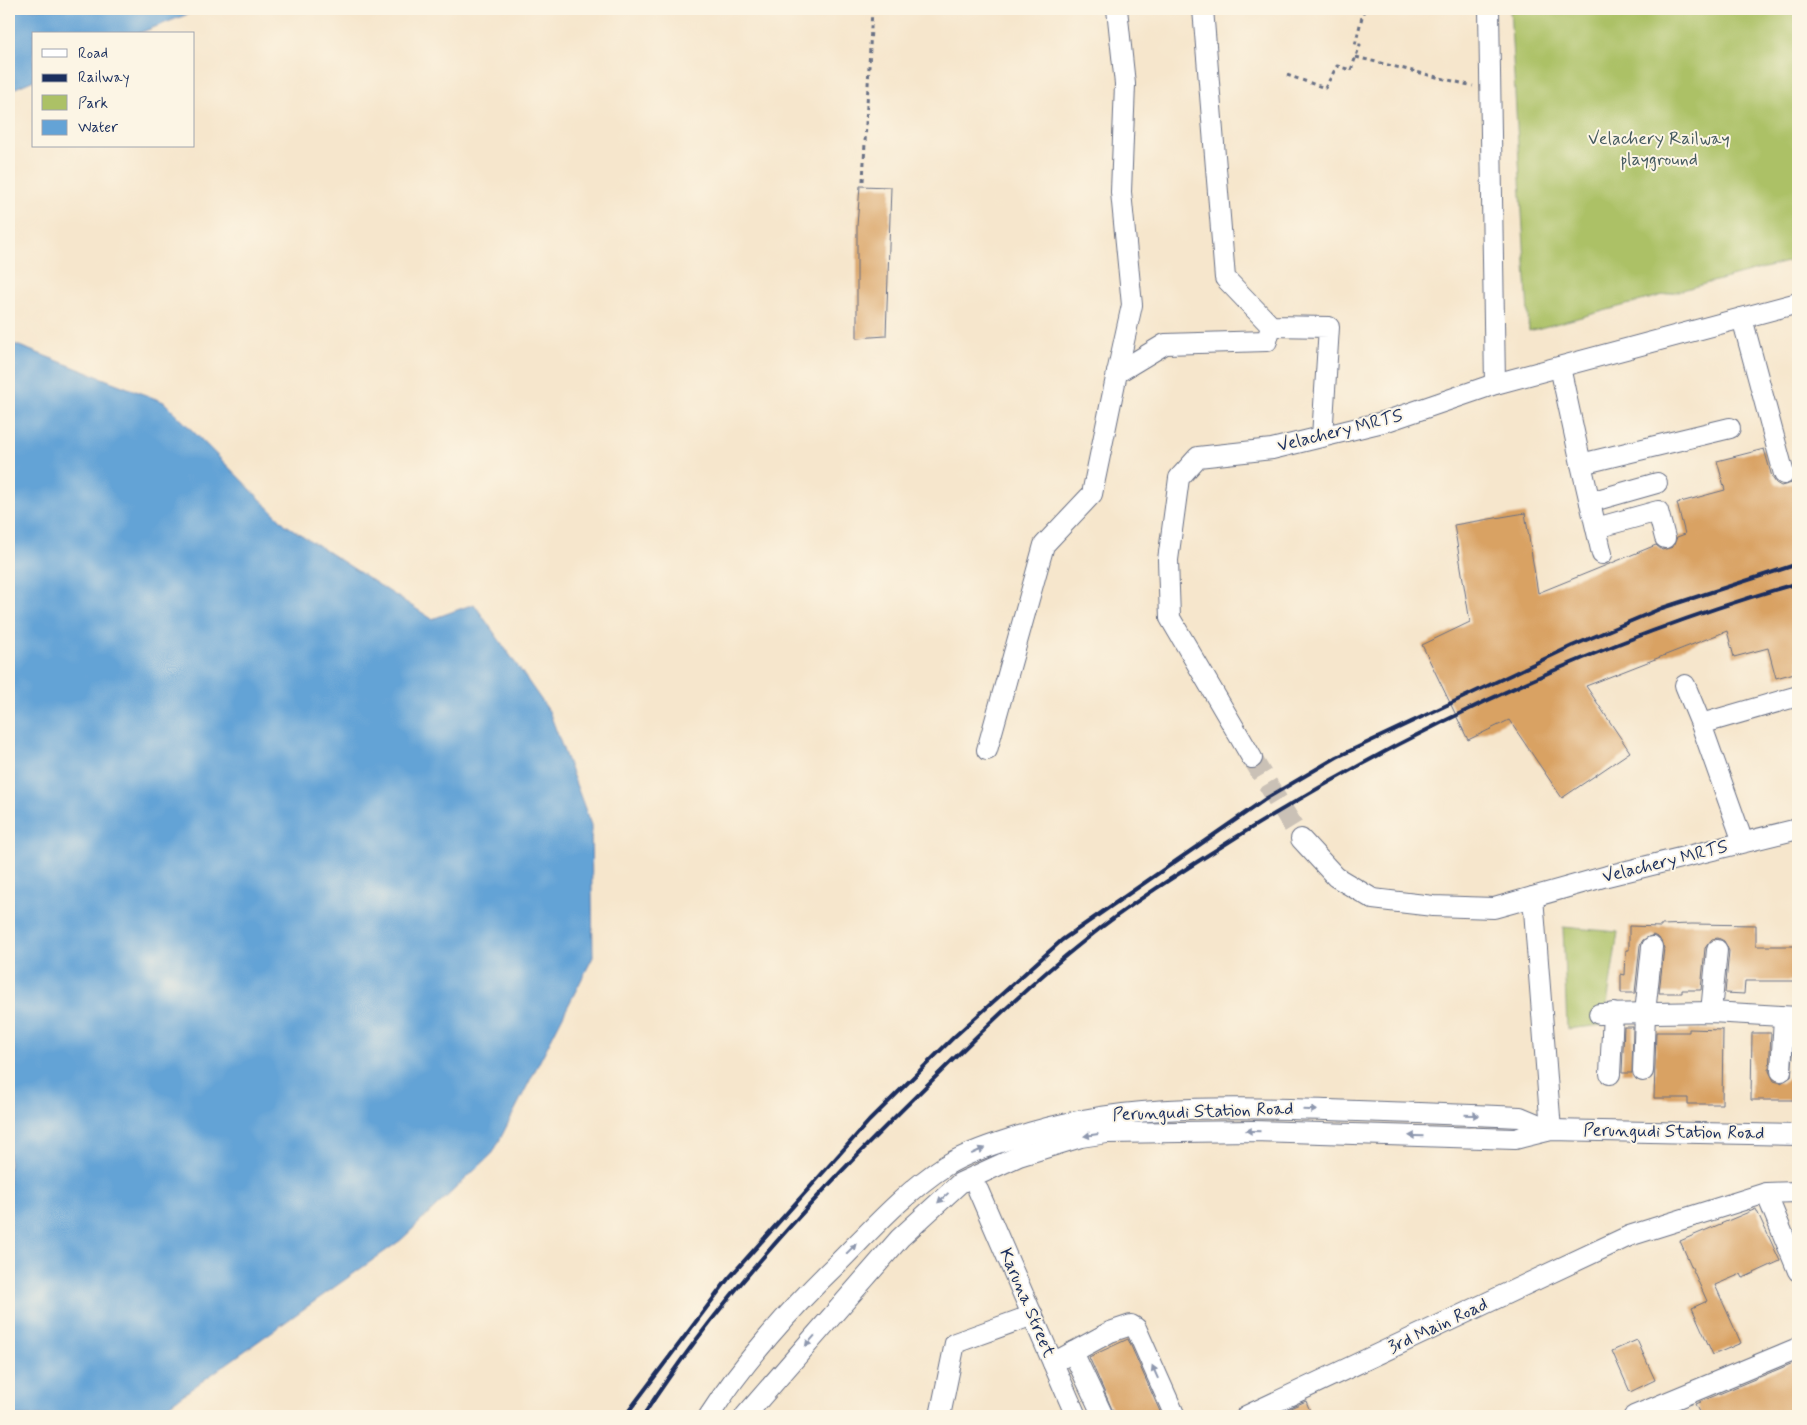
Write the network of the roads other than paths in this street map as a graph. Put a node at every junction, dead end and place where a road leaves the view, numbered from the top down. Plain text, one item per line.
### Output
1 (1117, 9) edge
2 (1203, 9) edge
3 (1490, 9) edge
4 (1798, 303) edge
5 (1742, 318) junction
6 (1271, 326) junction
7 (1560, 367) junction
8 (1117, 373) junction
9 (1495, 384) junction
10 (1730, 428) dead end
11 (1322, 438) junction
12 (1581, 464) junction
13 (1784, 474) dead end
14 (1657, 483) dead end
15 (1590, 502) junction
16 (1596, 528) junction
17 (1665, 538) dead end
18 (1602, 554) dead end
19 (1685, 685) dead end
20 (1798, 696) edge
21 (1701, 724) junction
22 (987, 750) dead end
23 (1252, 758) tunnel mouth
24 (1798, 829) edge
25 (1301, 838) tunnel mouth
26 (1743, 842) junction
27 (1533, 897) junction
28 (1652, 947) dead end
29 (1717, 950) dead end
30 (1711, 1012) junction
31 (1645, 1013) junction
32 (1791, 1017) edge
33 (1643, 1071) dead end
34 (1781, 1071) dead end
35 (1610, 1074) dead end
36 (1551, 1130) junction
37 (1798, 1135) edge
38 (978, 1190) dead end
39 (1798, 1192) edge
40 (1766, 1193) junction
41 (1798, 1272) edge
42 (1033, 1315) junction
43 (1798, 1348) edge
44 (1073, 1352) junction
45 (1053, 1363) junction
46 (1089, 1387) junction
47 (1067, 1396) junction
48 (748, 1413) edge
49 (709, 1416) edge
50 (940, 1416) edge
51 (1076, 1416) edge
52 (1103, 1416) edge
53 (1175, 1416) edge
54 (1246, 1416) edge
55 (1634, 1416) edge

1 - 8 street
2 - 6 street
3 - 9 street
4 - 5 street, Velachery MRTS
5 - 7 street, Velachery MRTS
5 - 13 street
6 - 8 street
6 - 11 street
7 - 9 street, Velachery MRTS
7 - 12 street
8 - 22 street
9 - 11 street, Velachery MRTS
10 - 12 street
11 - 23 street, Velachery MRTS
12 - 15 street
14 - 15 street
15 - 16 street
16 - 17 street
16 - 18 street
19 - 21 street
20 - 21 street
21 - 26 street
24 - 26 street, Velachery MRTS
25 - 27 street, Velachery MRTS
26 - 27 street, Velachery MRTS
27 - 36 street
28 - 31 street
29 - 30 street
30 - 31 street
30 - 32 street
31 - 33 street
31 - 35 street
32 - 34 street
36 - 37 street, Perungudi Station Road
36 -> 48 street, Perungudi Station Road
49 -> 36 street, Perungudi Station Road
38 - 42 street, Karuna Street
39 - 40 street, 3rd Main Road
40 - 41 street
40 - 54 street, 3rd Main Road
42 - 45 street, Karuna Street
42 - 50 street
43 - 55 street
44 - 45 street
44 - 46 street
53 -> 44 street
45 - 47 street, Karuna Street
46 - 47 street
46 - 52 street
47 - 51 street, Karuna Street

